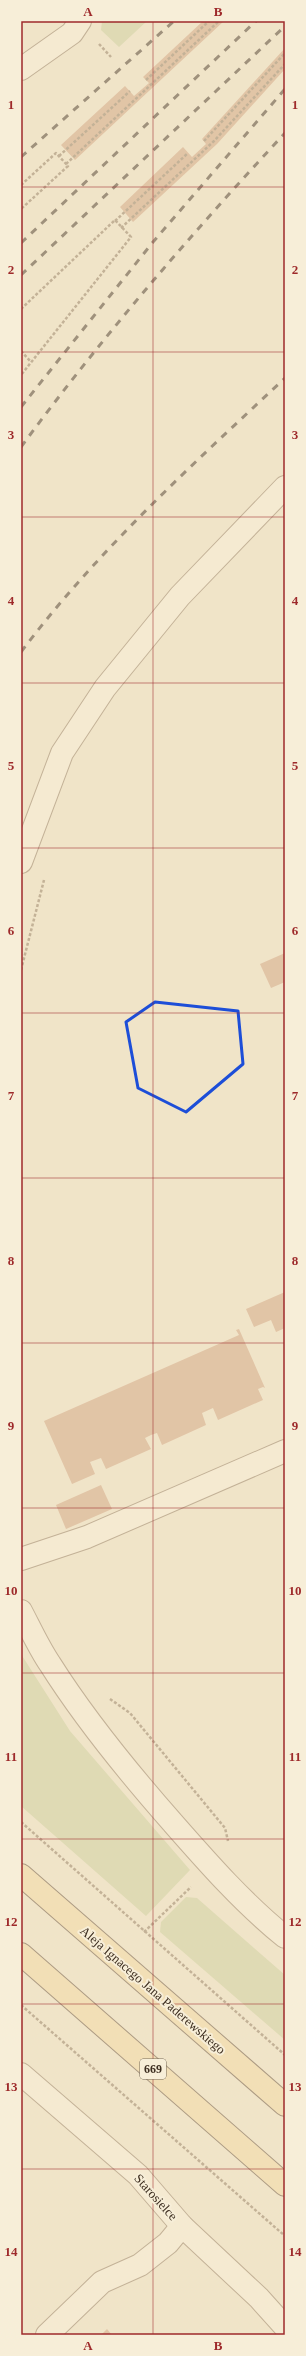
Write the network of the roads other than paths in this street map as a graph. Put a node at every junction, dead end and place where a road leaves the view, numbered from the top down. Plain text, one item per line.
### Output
1 (80, 22) edge
2 (21, 69) edge
3 (285, 487) edge
4 (21, 862) edge
5 (285, 1451) edge
6 (21, 1559) edge
7 (21, 1611) edge
8 (21, 1875) edge
9 (285, 1937) edge
10 (21, 1954) edge
11 (21, 2074) edge
12 (285, 2105) edge
13 (285, 2185) edge
14 (182, 2226) junction
15 (285, 2327) edge
16 (47, 2335) edge

1 - 2 street
3 - 4 street
5 - 6 street
7 - 9 street
8 - 12 main road, Aleja Ignacego Jana Paderewskiego
10 - 13 main road, 669
11 - 14 street, Starosielce
14 - 15 street, Starosielce
14 - 16 street

